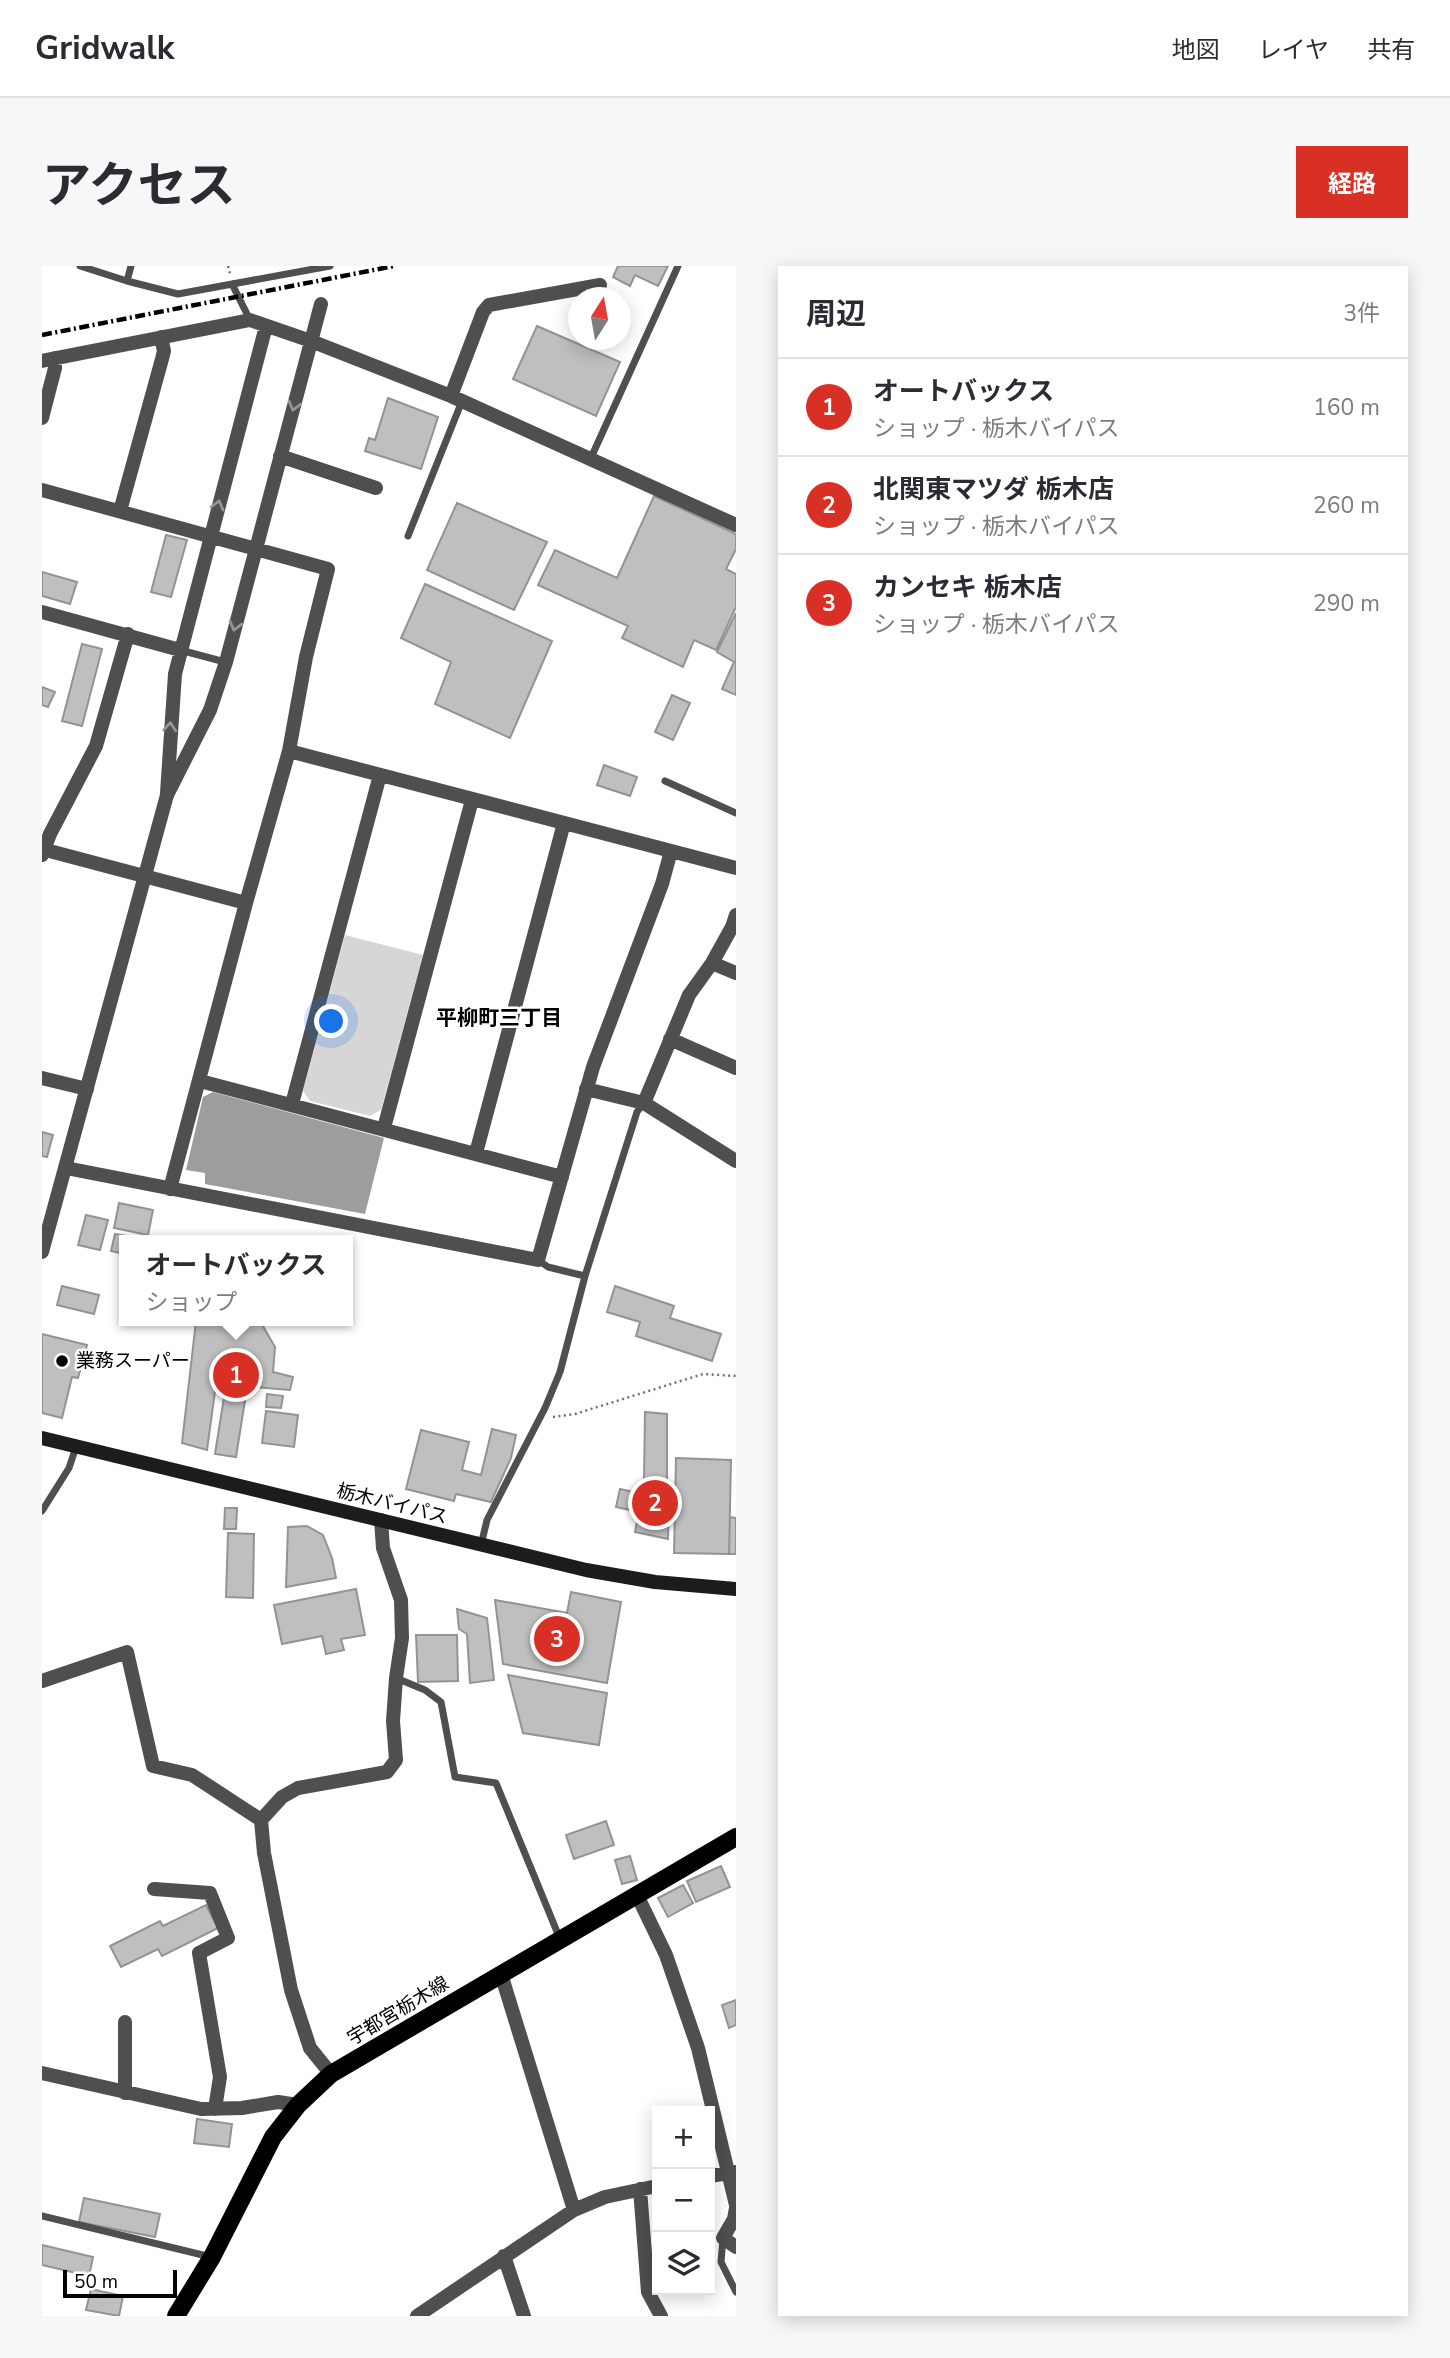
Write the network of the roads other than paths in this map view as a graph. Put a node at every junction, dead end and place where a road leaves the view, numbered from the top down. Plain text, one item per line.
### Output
1 (80, 266) edge
2 (131, 266) edge
3 (330, 266) edge
4 (678, 266) edge
5 (127, 281) junction
6 (232, 284) junction
7 (600, 285) dead end
8 (321, 304) dead end
9 (250, 320) junction
10 (266, 326) junction
11 (161, 337) junction
12 (311, 341) junction
13 (48, 359) edge
14 (456, 399) junction
15 (42, 418) edge
16 (281, 456) junction
17 (590, 460) junction
18 (376, 488) dead end
19 (42, 490) edge
20 (120, 511) junction
21 (736, 525) edge
22 (210, 536) junction
23 (408, 536) dead end
24 (256, 548) junction
25 (42, 612) edge
26 (128, 634) junction
27 (180, 650) junction
28 (226, 662) junction
29 (289, 751) junction
30 (380, 775) junction
31 (666, 781) dead end
32 (167, 795) junction
33 (472, 800) junction
34 (736, 813) edge
35 (564, 823) junction
36 (43, 851) edge
37 (671, 851) junction
38 (736, 868) edge
39 (144, 876) junction
40 (246, 903) junction
41 (736, 915) edge
42 (712, 962) junction
43 (736, 973) edge
44 (670, 1039) junction
45 (736, 1068) edge
46 (42, 1078) edge
47 (200, 1081) junction
48 (87, 1089) junction
49 (586, 1089) junction
50 (644, 1103) junction
51 (292, 1104) junction
52 (384, 1128) junction
53 (476, 1153) junction
54 (736, 1161) edge
55 (66, 1168) junction
56 (562, 1177) junction
57 (170, 1189) junction
58 (42, 1252) edge
59 (538, 1260) junction
60 (585, 1276) junction
61 (42, 1438) edge
62 (76, 1446) junction
63 (42, 1511) edge
64 (381, 1520) junction
65 (481, 1545) junction
66 (736, 1589) edge
67 (396, 1678) junction
68 (42, 1681) edge
69 (261, 1820) junction
70 (736, 1837) edge
71 (154, 1889) dead end
72 (637, 1895) junction
73 (560, 1940) junction
74 (500, 1974) junction
75 (125, 2022) dead end
76 (42, 2073) edge
77 (331, 2074) junction
78 (125, 2093) junction
79 (298, 2105) junction
80 (215, 2109) junction
81 (733, 2172) edge
82 (715, 2175) edge
83 (652, 2187) edge
84 (639, 2189) junction
85 (736, 2206) edge
86 (573, 2210) junction
87 (42, 2216) edge
88 (723, 2238) junction
89 (736, 2247) edge
90 (504, 2256) junction
91 (212, 2257) junction
92 (736, 2292) edge
93 (176, 2316) edge
94 (417, 2316) edge
95 (524, 2316) edge
96 (661, 2316) edge

1 - 5 lane
2 - 5 lane
3 - 6 lane
4 - 17 lane
5 - 6 lane
6 - 9 lane
7 - 14 street
8 - 12 street
9 - 10 street
9 - 11 street
10 - 12 street
22 -> 10 street
11 - 13 street
11 - 20 street
12 - 14 street
12 -> 16 street
13 - 15 street
14 - 17 street
14 - 23 lane
16 - 18 street
16 - 24 street
17 - 21 street
19 - 20 street
20 - 22 street
22 - 24 street
22 - 27 street
24 -> 28 street
24 - 29 street
25 - 26 street
26 - 27 street
26 - 36 street
27 - 28 lane
32 -> 27 street
28 - 32 street
29 - 30 street
29 - 40 street
30 - 33 street
30 - 51 street
31 - 34 lane
32 - 39 street
33 - 35 street
33 - 52 street
35 - 37 street
35 - 53 street
36 - 39 street
37 - 38 street
37 - 49 street
39 - 40 street
39 - 48 street
40 - 47 street
41 - 42 street
42 - 43 street
42 - 44 street
44 - 45 street
44 - 50 street
46 - 48 street
47 - 51 street
47 - 57 street
48 - 55 street
49 - 50 street
49 - 56 street
50 - 54 street
50 - 60 lane
51 - 52 street
52 - 53 street
53 - 56 street
55 - 57 street
55 - 58 street
56 - 59 street
57 - 59 street
59 - 60 lane
60 - 65 lane
61 - 62 main road, 栃木バイパス
62 - 63 lane
62 - 64 main road, 栃木バイパス
64 - 65 main road, 栃木バイパス
64 - 67 street
65 - 66 main road, 栃木バイパス
67 - 69 street
67 - 73 lane
68 - 69 street
69 - 77 street
70 - 72 main road, 宇都宮栃木線
71 - 80 street
72 - 73 main road, 宇都宮栃木線
72 - 81 street
73 - 74 main road, 宇都宮栃木線
74 - 77 main road, 宇都宮栃木線
74 - 86 street
75 - 78 street
76 - 78 street
77 - 79 main road, 宇都宮栃木線
78 - 80 street
79 - 80 street
79 - 91 main road, 宇都宮栃木線
81 - 82 street
81 - 85 street
83 - 84 street
84 - 86 street
84 - 96 street
85 - 88 street
86 - 90 street
87 - 91 lane
88 - 89 street
88 - 92 lane
90 - 94 street
90 - 95 street
91 - 93 main road, 宇都宮栃木線

